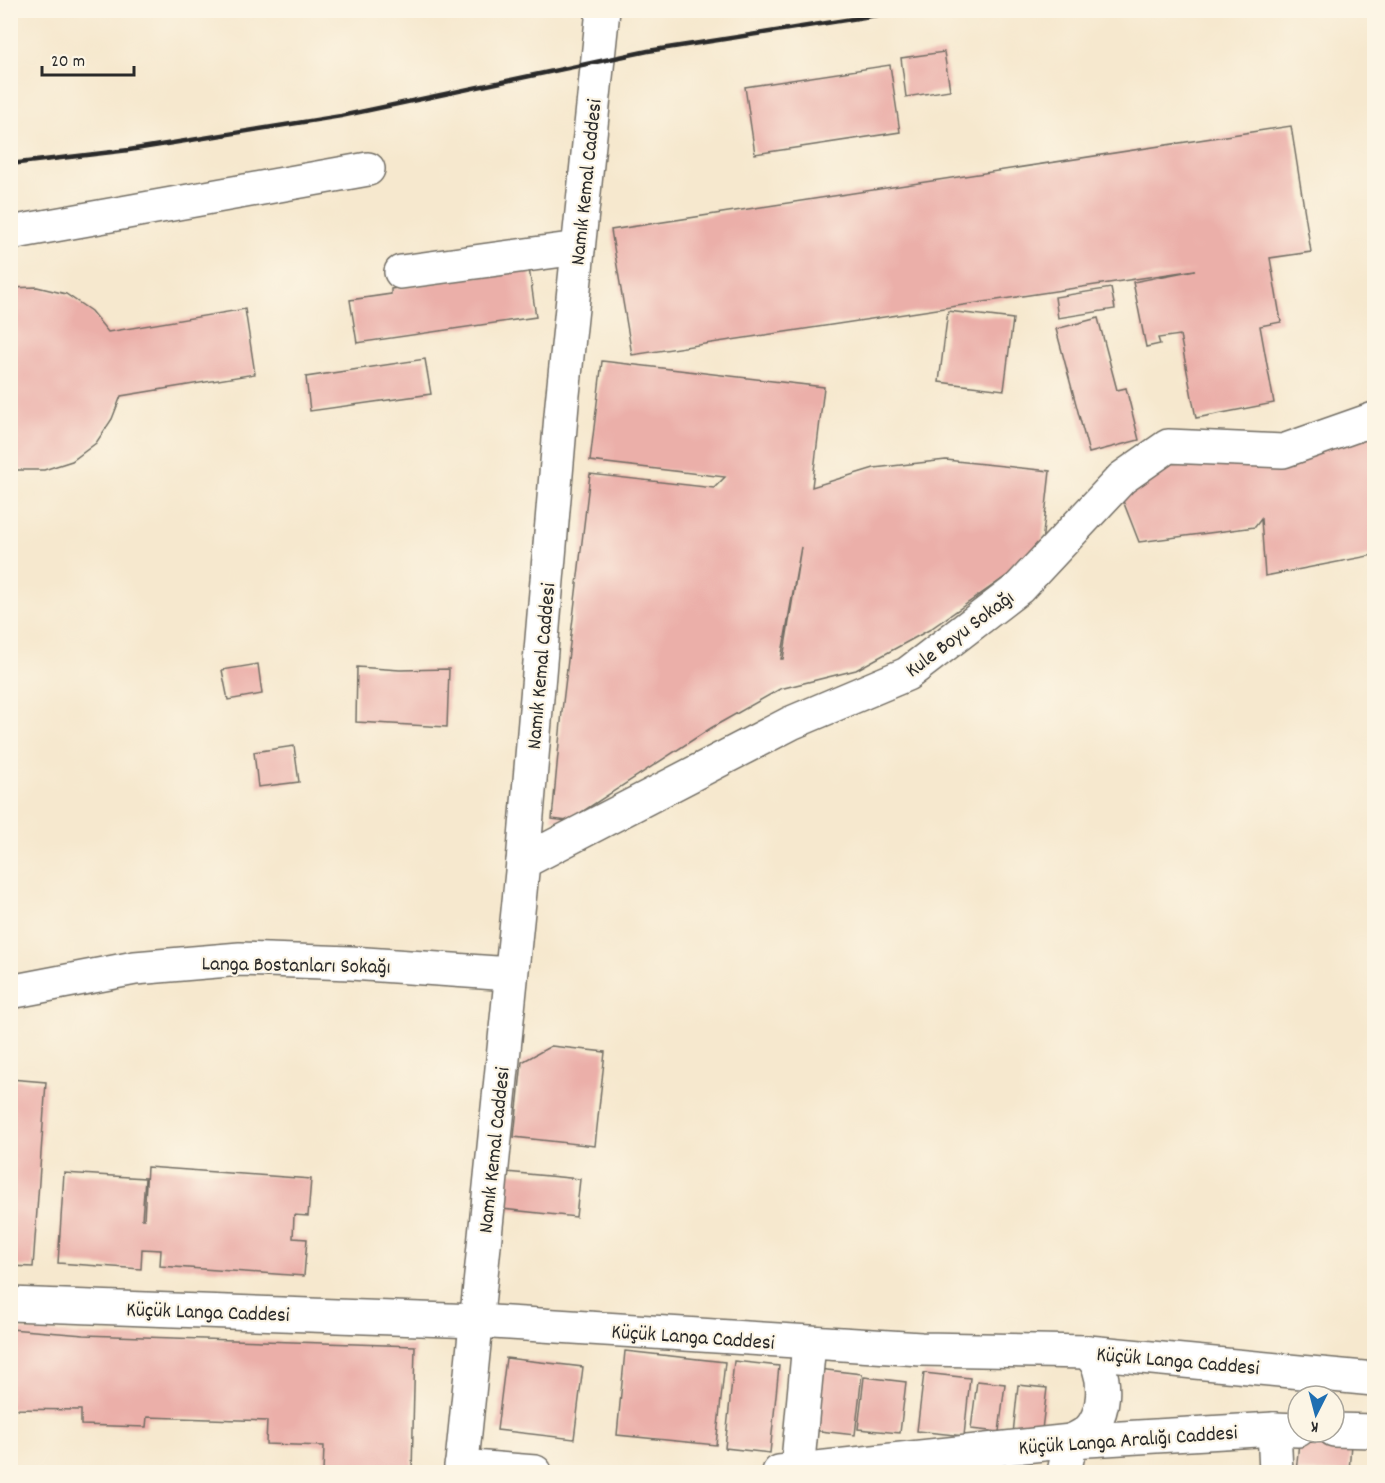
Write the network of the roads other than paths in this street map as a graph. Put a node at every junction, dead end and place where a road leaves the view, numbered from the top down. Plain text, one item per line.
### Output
1 (603, 10) edge
2 (368, 170) dead end
3 (10, 233) edge
4 (578, 248) junction
5 (400, 272) dead end
6 (1374, 419) edge
7 (523, 862) junction
8 (511, 974) junction
9 (10, 992) edge
10 (10, 1304) edge
11 (476, 1321) junction
12 (809, 1343) junction
13 (1088, 1352) junction
14 (1374, 1379) edge
15 (1286, 1430) edge
16 (1346, 1430) edge
17 (1374, 1431) edge
18 (1071, 1441) junction
19 (461, 1469) edge
20 (791, 1472) edge
21 (535, 1473) edge
22 (1064, 1473) edge
23 (1276, 1473) edge

1 - 4 street, Namık Kemal Caddesi
2 - 3 street
4 - 5 street
4 - 7 street, Namık Kemal Caddesi
6 - 7 street, Kule Boyu Sokağı
7 - 8 street, Namık Kemal Caddesi
8 - 9 street, Langa Bostanları Sokağı
8 - 11 street, Namık Kemal Caddesi
10 - 11 street, Küçük Langa Caddesi
11 - 12 street, Küçük Langa Caddesi
11 - 19 street, Namık Kemal Caddesi
12 - 13 street, Küçük Langa Caddesi
12 - 20 street
13 - 14 street, Küçük Langa Caddesi
13 - 18 street
15 - 18 street, Küçük Langa Aralığı Caddesi
15 - 23 street
16 - 17 street
18 - 20 street, Küçük Langa Aralığı Caddesi
18 - 22 street
19 - 21 street

